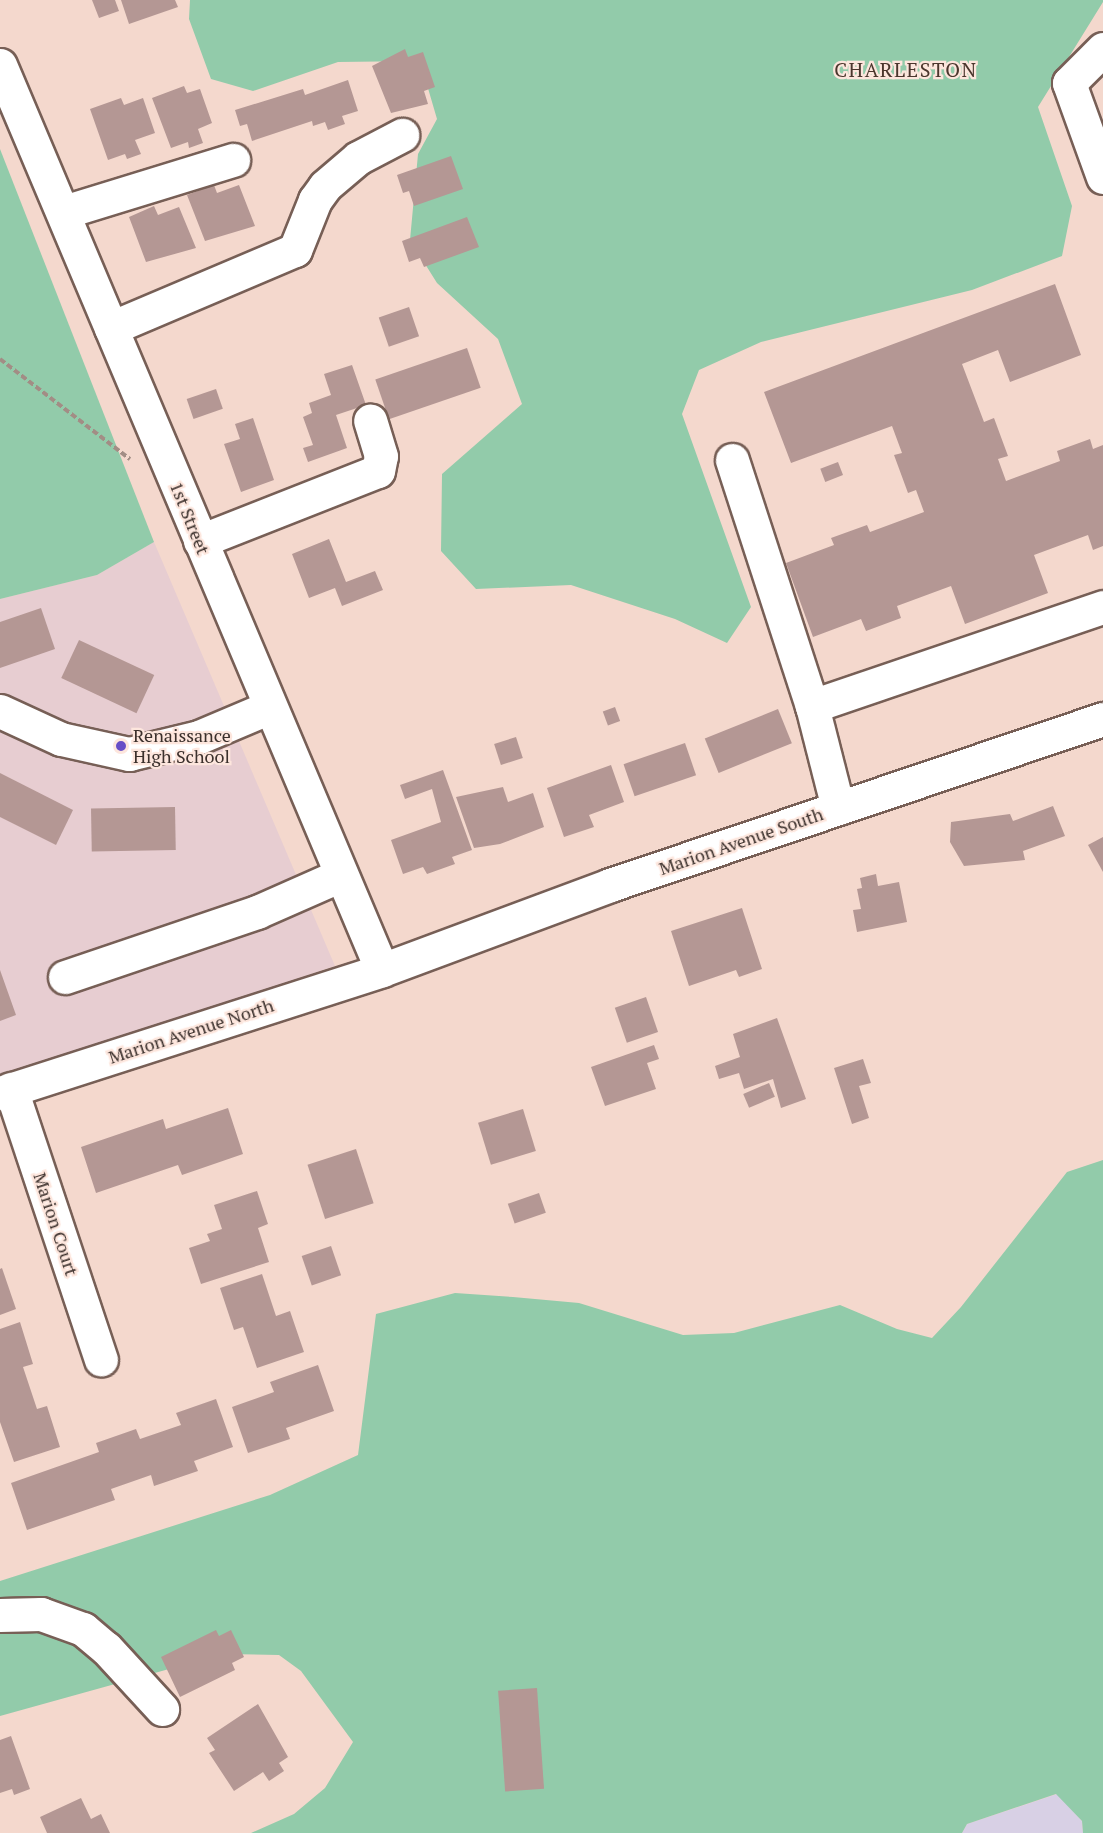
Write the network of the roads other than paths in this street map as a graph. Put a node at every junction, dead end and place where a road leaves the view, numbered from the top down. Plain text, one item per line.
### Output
1 (1103, 49) edge
2 (0, 65) edge
3 (402, 135) dead end
4 (232, 160) dead end
5 (1103, 177) edge
6 (63, 212) junction
7 (111, 328) junction
8 (370, 421) dead end
9 (732, 460) dead end
10 (200, 541) junction
11 (1103, 607) edge
12 (812, 706) junction
13 (270, 707) junction
14 (0, 711) edge
15 (1103, 719) edge
16 (838, 808) junction
17 (342, 875) junction
18 (382, 970) junction
19 (65, 977) dead end
20 (6, 1091) edge
21 (101, 1359) dead end
22 (0, 1615) edge
23 (162, 1709) dead end

1 - 5 main road
2 - 6 main road, 1st Street
3 - 7 main road
4 - 6 main road
6 - 7 main road, 1st Street
7 - 10 main road, 1st Street
8 - 10 main road
9 - 12 main road
10 - 13 main road, 1st Street
11 - 12 main road
12 - 16 main road
13 - 14 main road
13 - 17 main road, 1st Street
15 - 16 main road, Marion Avenue South
16 - 18 main road, Marion Avenue South
17 - 18 main road, 1st Street
17 - 19 main road
18 - 20 main road, Marion Avenue North
20 - 21 main road, Marion Court
22 - 23 main road

